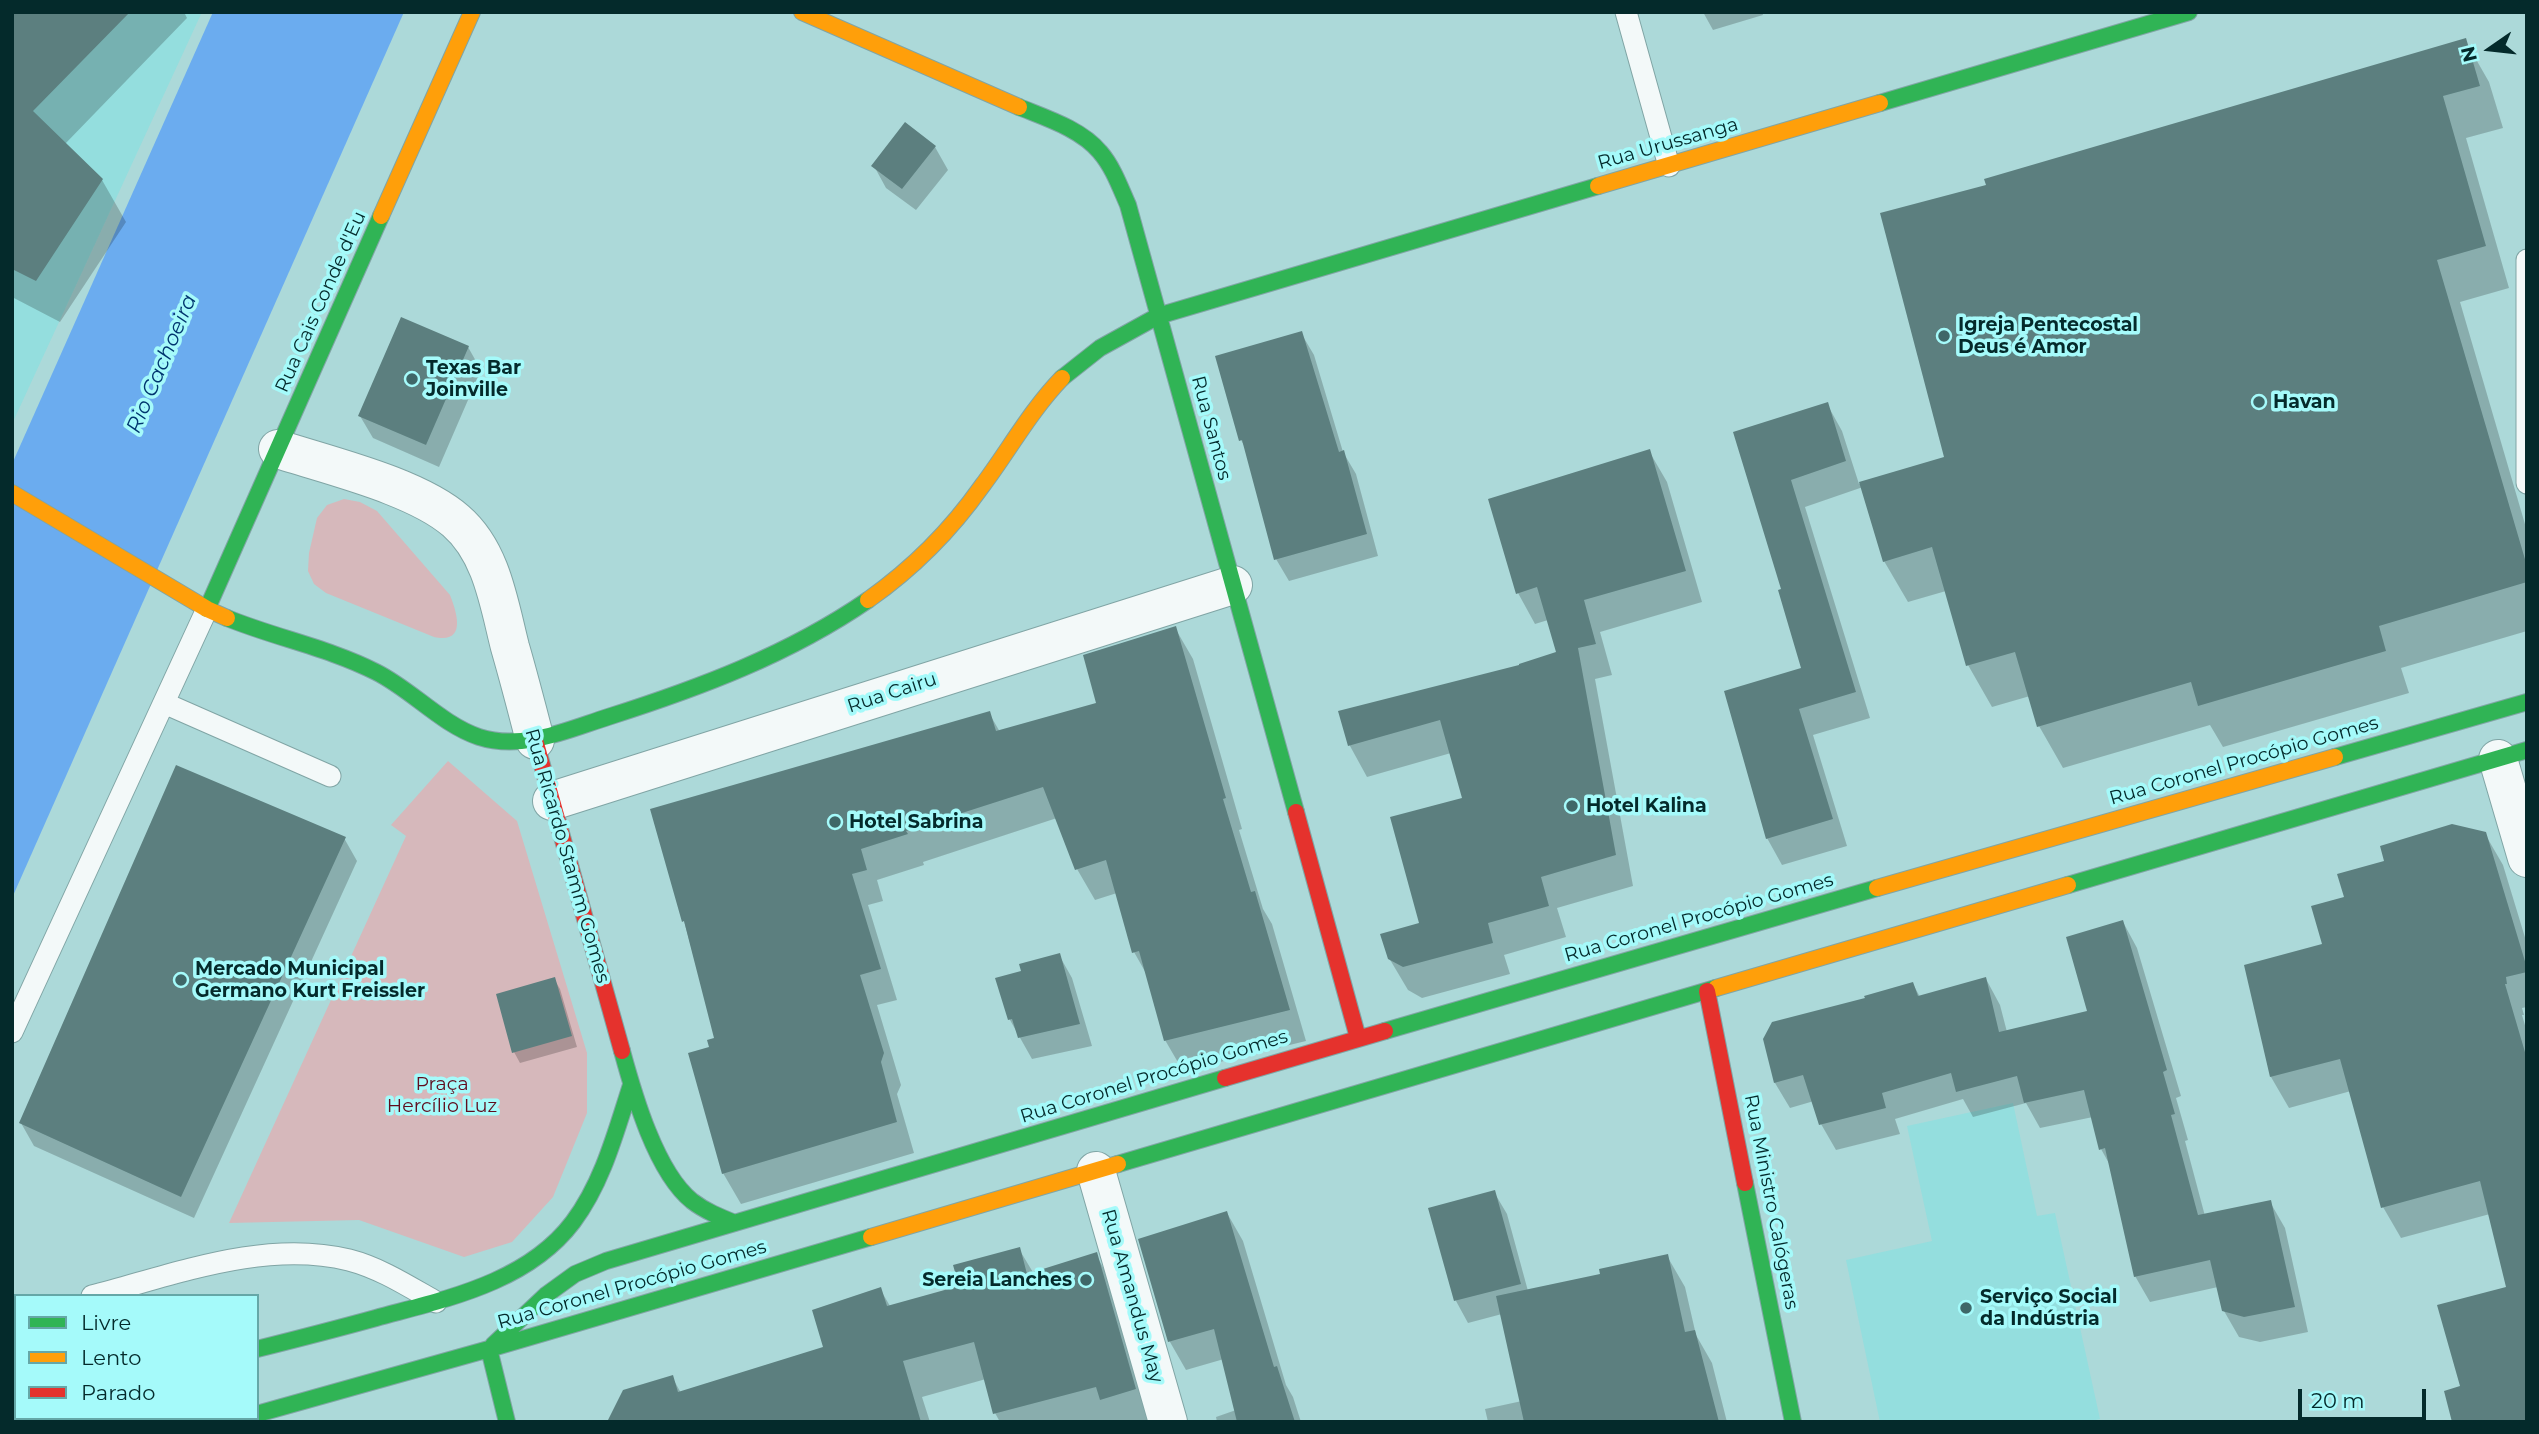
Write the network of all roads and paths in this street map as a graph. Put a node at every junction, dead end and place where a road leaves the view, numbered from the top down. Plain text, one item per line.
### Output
1 (472, 12) edge
2 (802, 12) edge
3 (1626, 12) edge
4 (2189, 12) edge
5 (1669, 166) junction
6 (2527, 260) edge
7 (1158, 316) junction
8 (278, 449) junction
9 (2527, 483) edge
10 (12, 493) edge
11 (1233, 585) junction
12 (207, 609) junction
13 (164, 702) junction
14 (2527, 702) edge
15 (535, 740) junction
16 (2512, 754) edge
17 (330, 776) dead end
18 (552, 801) junction
19 (2527, 858) edge
20 (1707, 991) junction
21 (12, 1032) edge
22 (1358, 1038) junction
23 (631, 1085) junction
24 (1096, 1171) junction
25 (735, 1223) junction
26 (100, 1294) edge
27 (436, 1302) junction
28 (455, 1313) dead end
29 (485, 1344) junction
30 (259, 1348) edge
31 (259, 1413) edge
32 (507, 1422) edge
33 (1168, 1422) edge
34 (1794, 1422) edge

1 - 8 main road, Rua Cais Conde d'Eu
2 - 7 main road, Rua Santos
3 - 5 lane
4 - 5 main road, Rua Urussanga
5 - 7 main road, Rua Urussanga
6 - 9 lane
7 - 11 main road, Rua Santos
7 - 15 main road, Rua Urussanga
8 - 12 main road, Rua Cais Conde d'Eu
8 - 15 street, Rua Ricardo Stamm Gomes
10 - 12 main road, Rua Urussanga
11 - 18 street, Rua Cairu
11 - 22 main road, Rua Santos
12 - 13 lane
12 - 15 main road, Rua Urussanga
13 - 17 lane
13 - 21 lane
14 - 22 main road, Rua Coronel Procópio Gomes
15 - 18 main road, Rua Ricardo Stamm Gomes
16 - 19 street
16 - 20 main road, Rua Coronel Procópio Gomes
18 - 23 main road, Rua Ricardo Stamm Gomes
20 - 24 main road, Rua Coronel Procópio Gomes
20 - 34 main road, Rua Ministro Calógeras
22 - 25 main road, Rua Coronel Procópio Gomes
23 - 25 main road, Rua Ricardo Stamm Gomes
23 - 27 main road
24 - 29 main road, Rua Coronel Procópio Gomes
24 - 33 street, Rua Amandus May
25 - 29 main road, Rua Coronel Procópio Gomes
26 - 27 lane
27 - 28 main road
27 - 30 main road
29 - 31 main road
29 - 32 main road

